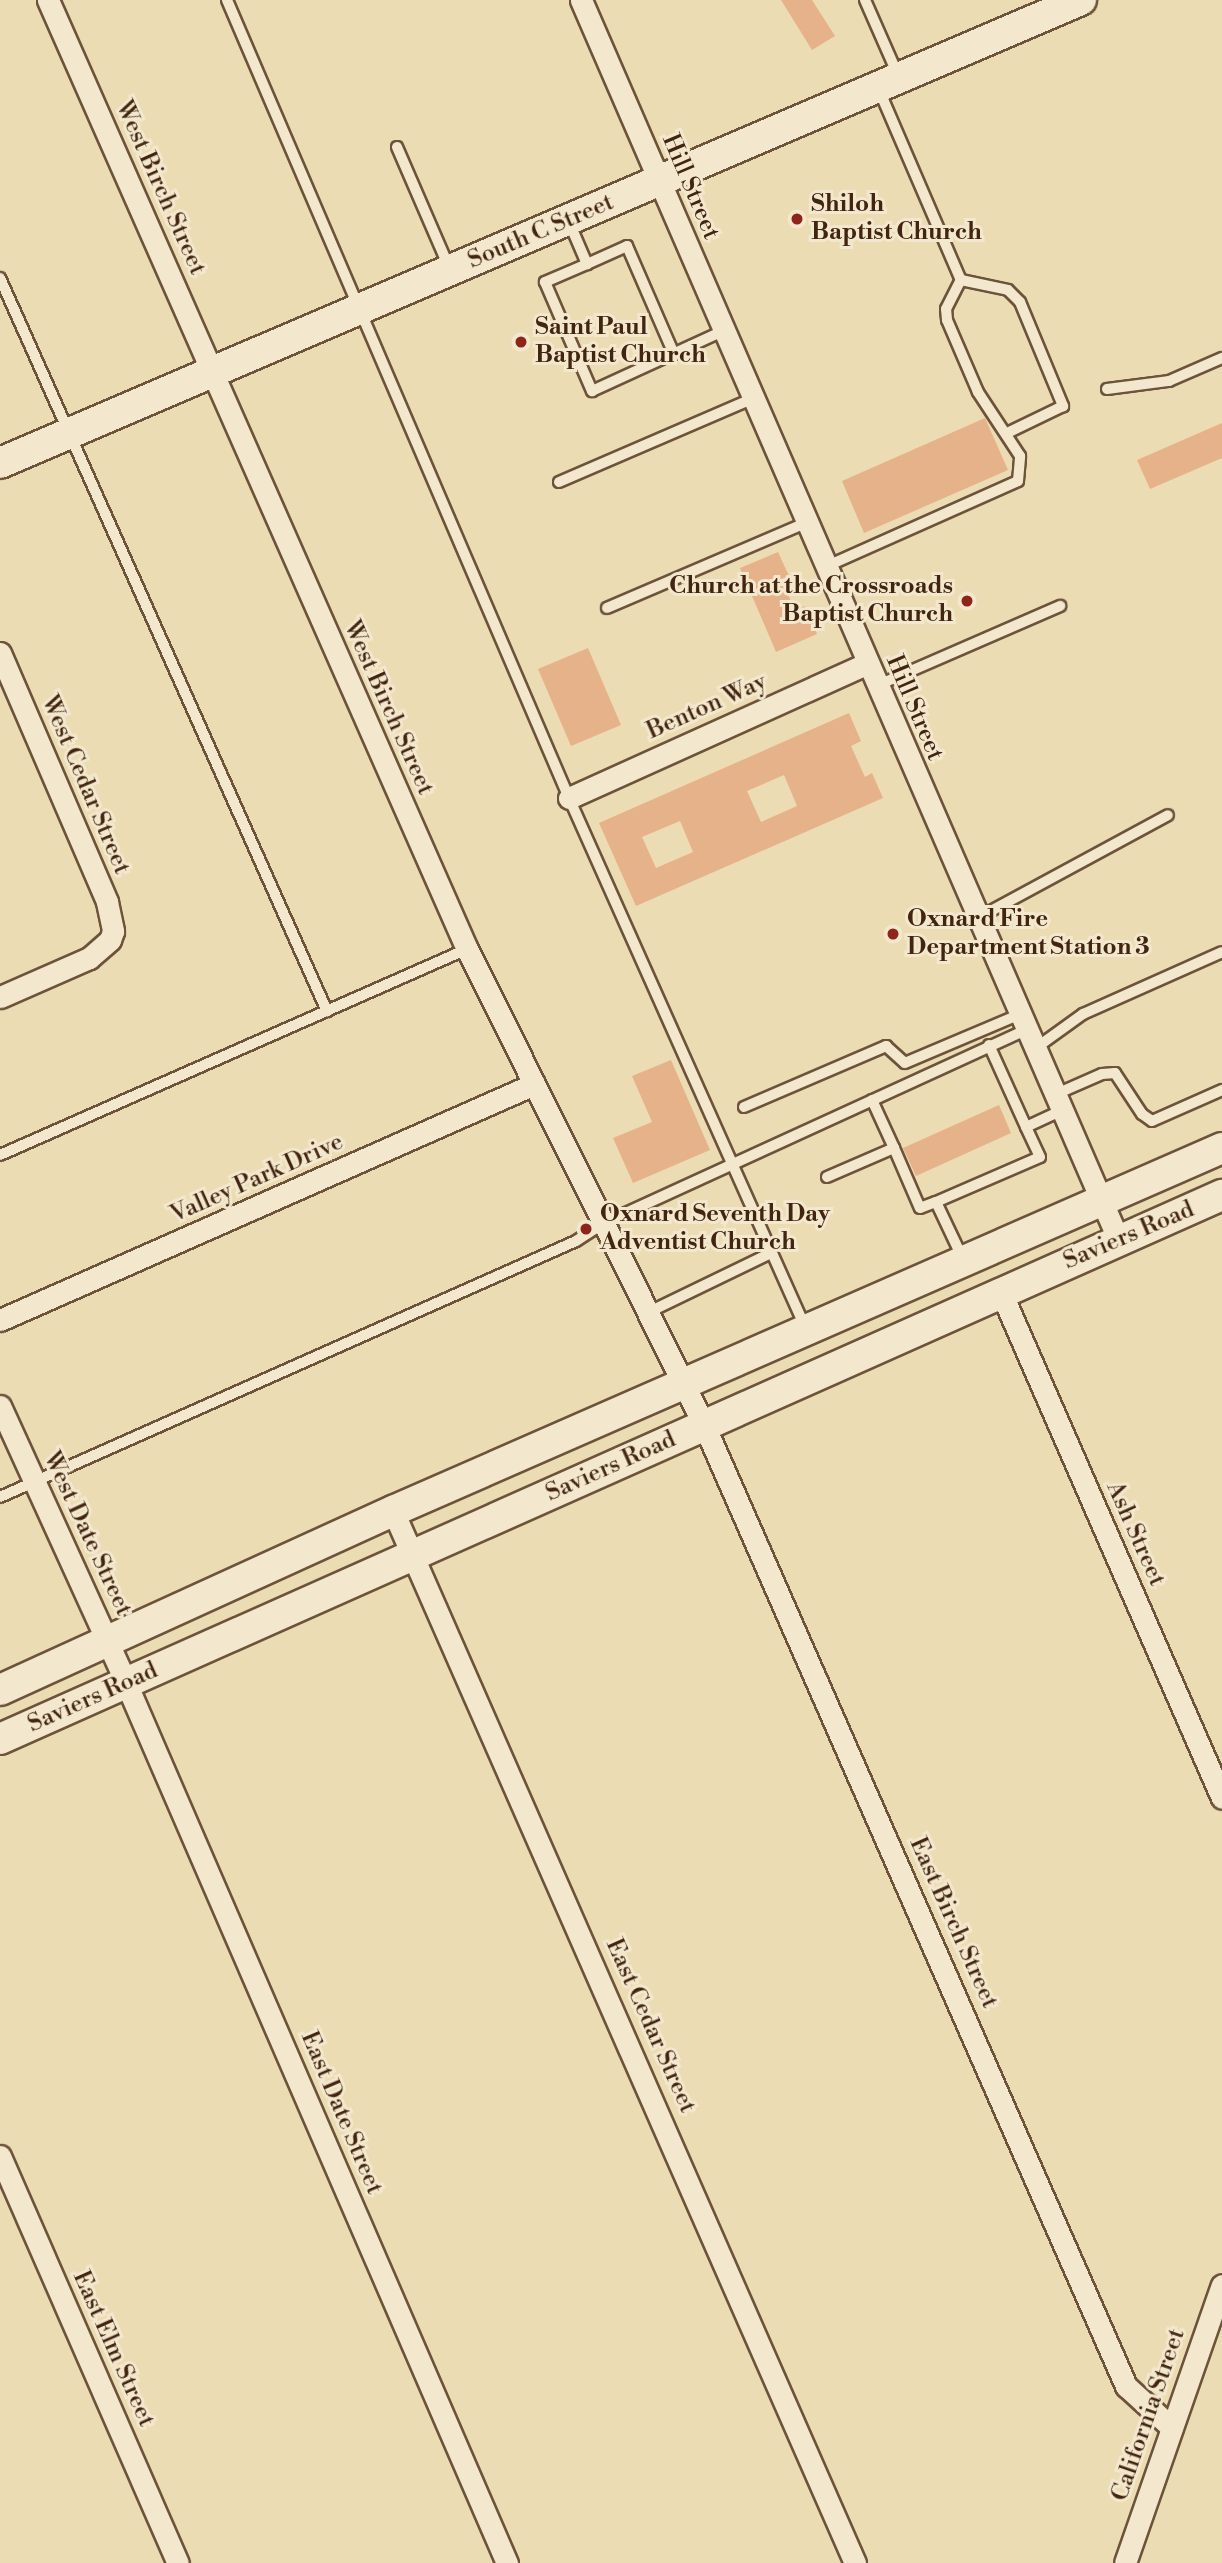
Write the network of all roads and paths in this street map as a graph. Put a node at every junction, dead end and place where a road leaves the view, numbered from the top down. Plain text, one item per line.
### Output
1 (48, 0) edge
2 (581, 0) edge
3 (865, 0) edge
4 (1081, 0) edge
5 (230, 1) edge
6 (889, 83) junction
7 (397, 147) dead end
8 (659, 182) junction
9 (569, 221) junction
10 (587, 264) junction
11 (450, 270) junction
12 (0, 278) edge
13 (961, 280) junction
14 (360, 307) junction
15 (723, 331) junction
16 (674, 354) junction
17 (1222, 358) edge
18 (214, 371) junction
19 (1107, 389) dead end
20 (752, 399) junction
21 (70, 432) junction
22 (1007, 433) junction
23 (0, 463) edge
24 (559, 482) dead end
25 (806, 523) junction
26 (824, 567) junction
27 (1060, 606) dead end
28 (607, 608) dead end
29 (0, 653) edge
30 (866, 664) junction
31 (876, 687) junction
32 (569, 798) junction
33 (1168, 815) dead end
34 (976, 919) junction
35 (467, 949) junction
36 (1222, 952) edge
37 (0, 997) edge
38 (327, 1010) junction
39 (1021, 1022) junction
40 (989, 1045) junction
41 (1034, 1050) junction
42 (534, 1084) junction
43 (1222, 1090) edge
44 (872, 1100) junction
45 (1057, 1103) junction
46 (744, 1107) dead end
47 (1026, 1127) junction
48 (1222, 1148) edge
49 (894, 1149) junction
50 (0, 1155) edge
51 (731, 1165) junction
52 (828, 1177) dead end
53 (1222, 1195) edge
54 (936, 1202) junction
55 (1101, 1202) junction
56 (604, 1223) junction
57 (1119, 1241) junction
58 (771, 1253) junction
59 (965, 1262) junction
60 (1000, 1290) junction
61 (649, 1312) junction
62 (0, 1320) edge
63 (807, 1332) junction
64 (686, 1385) junction
65 (0, 1406) edge
66 (704, 1425) junction
67 (34, 1483) junction
68 (0, 1497) edge
69 (393, 1511) junction
70 (413, 1555) junction
71 (107, 1642) junction
72 (126, 1683) junction
73 (0, 1690) edge
74 (0, 1739) edge
75 (1222, 1798) edge
76 (0, 2156) edge
77 (1222, 2285) edge
78 (1172, 2428) junction
79 (178, 2563) edge
80 (507, 2563) edge
81 (855, 2563) edge
82 (1125, 2563) edge

1 - 18 street, West Birch Street
2 - 8 street, Hill Street
3 - 6 lane
4 - 6 main road, South C Street
5 - 14 lane
6 - 8 main road, South C Street
6 - 13 lane
7 - 11 lane
8 - 9 main road, South C Street
8 - 15 street, Hill Street
9 - 10 lane
9 - 11 main road, South C Street
10 - 16 lane
10 - 16 lane
11 - 14 main road, South C Street
12 - 21 lane
13 - 22 lane
13 - 22 lane
14 - 18 main road, South C Street
14 - 32 lane
15 - 16 lane
15 - 20 street, Hill Street
17 - 19 lane
18 - 21 main road, South C Street
18 - 35 street, West Birch Street
20 - 24 lane
20 - 25 street, Hill Street
21 - 23 main road, South C Street
21 - 38 lane
22 - 26 lane
25 - 26 street, Hill Street
25 - 28 lane
26 - 30 street, Hill Street
27 - 31 lane
29 - 37 street, West Cedar Street
30 - 31 street, Hill Street
30 - 32 street, Benton Way
31 - 34 street, Hill Street
32 - 51 lane
33 - 34 lane
34 - 39 street, Hill Street
35 - 38 lane
35 - 42 street, West Birch Street
36 - 41 lane
38 - 50 lane
39 - 40 lane
39 - 41 street, Hill Street
39 - 46 lane
40 - 44 lane
40 - 47 lane
41 - 45 street, Hill Street
42 - 56 street, West Birch Street
42 - 62 street, Valley Park Drive
43 - 45 lane
44 - 49 lane
44 - 51 lane
45 - 47 lane
45 - 55 street, Hill Street
47 - 54 lane
48 - 55 main road, Saviers Road
49 - 52 lane
49 - 54 lane
51 - 56 lane
51 - 58 lane
53 - 57 main road, Saviers Road
54 - 59 lane
55 - 57 street, Hill Street
55 - 59 main road, Saviers Road
56 - 61 street, West Birch Street
56 - 67 lane
57 - 60 main road, Saviers Road
58 - 61 lane
58 - 63 lane
59 - 63 main road, Saviers Road
60 - 66 main road, Saviers Road
60 - 75 street, Ash Street
61 - 64 street, West Birch Street
63 - 64 main road, Saviers Road
64 - 66 street, West Birch Street
64 - 69 main road, Saviers Road
65 - 67 street, West Date Street
66 - 70 main road, Saviers Road
66 - 78 street, East Birch Street
67 - 68 lane
67 - 71 street, West Date Street
69 - 70 street, East Cedar Street
69 - 71 main road, Saviers Road
70 - 72 main road, Saviers Road
70 - 81 street, East Cedar Street
71 - 72 street, West Date Street
71 - 73 main road, Saviers Road
72 - 74 main road, Saviers Road
72 - 80 street, East Date Street
76 - 79 street, East Elm Street
77 - 78 street, California Street
78 - 82 street, California Street

